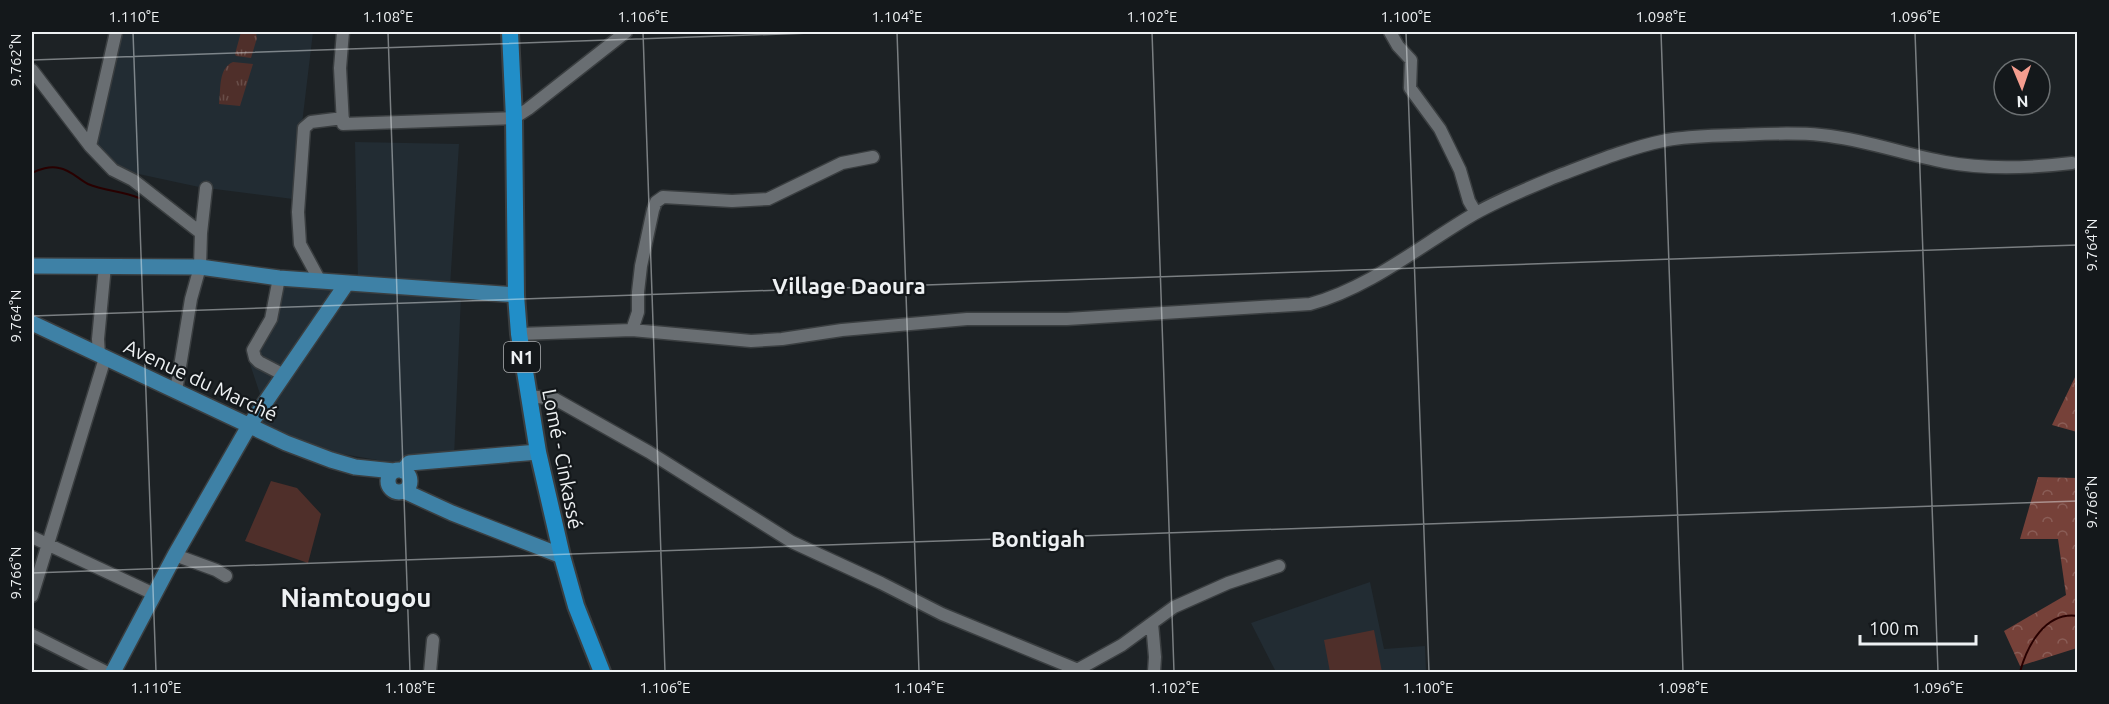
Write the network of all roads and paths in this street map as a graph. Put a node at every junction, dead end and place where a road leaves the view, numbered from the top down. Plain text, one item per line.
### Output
1 (116, 32) edge
2 (343, 32) edge
3 (510, 32) edge
4 (626, 32) edge
5 (1390, 32) edge
6 (32, 70) edge
7 (343, 118) junction
8 (514, 118) junction
9 (90, 146) junction
10 (873, 157) dead end
11 (2072, 163) dead end
12 (206, 188) dead end
13 (1476, 213) junction
14 (201, 232) junction
15 (32, 266) edge
16 (105, 266) junction
17 (200, 267) junction
18 (279, 278) junction
19 (320, 281) junction
20 (346, 283) junction
21 (516, 295) junction
22 (32, 323) edge
23 (632, 330) junction
24 (519, 334) junction
25 (102, 357) junction
26 (284, 375) junction
27 (176, 391) junction
28 (529, 396) junction
29 (249, 426) junction
30 (538, 452) junction
31 (397, 480) junction
32 (32, 537) edge
33 (48, 544) junction
34 (175, 555) junction
35 (562, 556) junction
36 (1279, 566) dead end
37 (226, 576) dead end
38 (154, 594) junction
39 (32, 596) edge
40 (1152, 623) junction
41 (32, 635) edge
42 (433, 640) dead end
43 (1080, 671) edge
44 (106, 672) edge
45 (113, 672) edge
46 (430, 672) edge
47 (602, 672) edge
48 (1154, 672) edge

1 - 9 street
2 - 7 street
3 - 8 highway, Lomé - Cinkassé / N1
4 - 8 street
5 - 13 street
6 - 9 street
7 - 8 street
7 - 19 street
8 - 21 highway, Lomé - Cinkassé / N1
9 - 14 street
10 - 23 street
11 - 13 street
12 - 14 street
13 - 23 street
14 - 17 street
15 - 16 main road
16 - 17 main road
16 - 25 street
17 - 18 main road
17 - 27 street
18 - 19 main road
18 - 26 street
19 - 20 main road
20 - 21 main road
20 - 26 main road
21 - 24 highway, Lomé - Cinkassé / N1
22 - 25 main road, Avenue du Marché
23 - 24 street
24 - 28 highway, Lomé - Cinkassé / N1
25 - 27 main road, Avenue du Marché
25 - 33 street
26 - 29 main road
27 - 29 main road, Avenue du Marché
28 - 30 highway, Lomé - Cinkassé / N1
28 - 43 street
29 - 31 main road, Avenue du Marché
29 - 34 main road
30 - 31 main road
30 - 35 highway, Lomé - Cinkassé / N1
31 - 35 main road, Avenue du Marché
32 - 33 street
33 - 38 street
33 - 39 street
34 - 37 street
34 - 38 main road
35 - 47 highway, Lomé - Cinkassé / N1
36 - 40 street
38 - 45 main road
40 - 43 street
40 - 48 street
41 - 44 street
42 - 46 street

